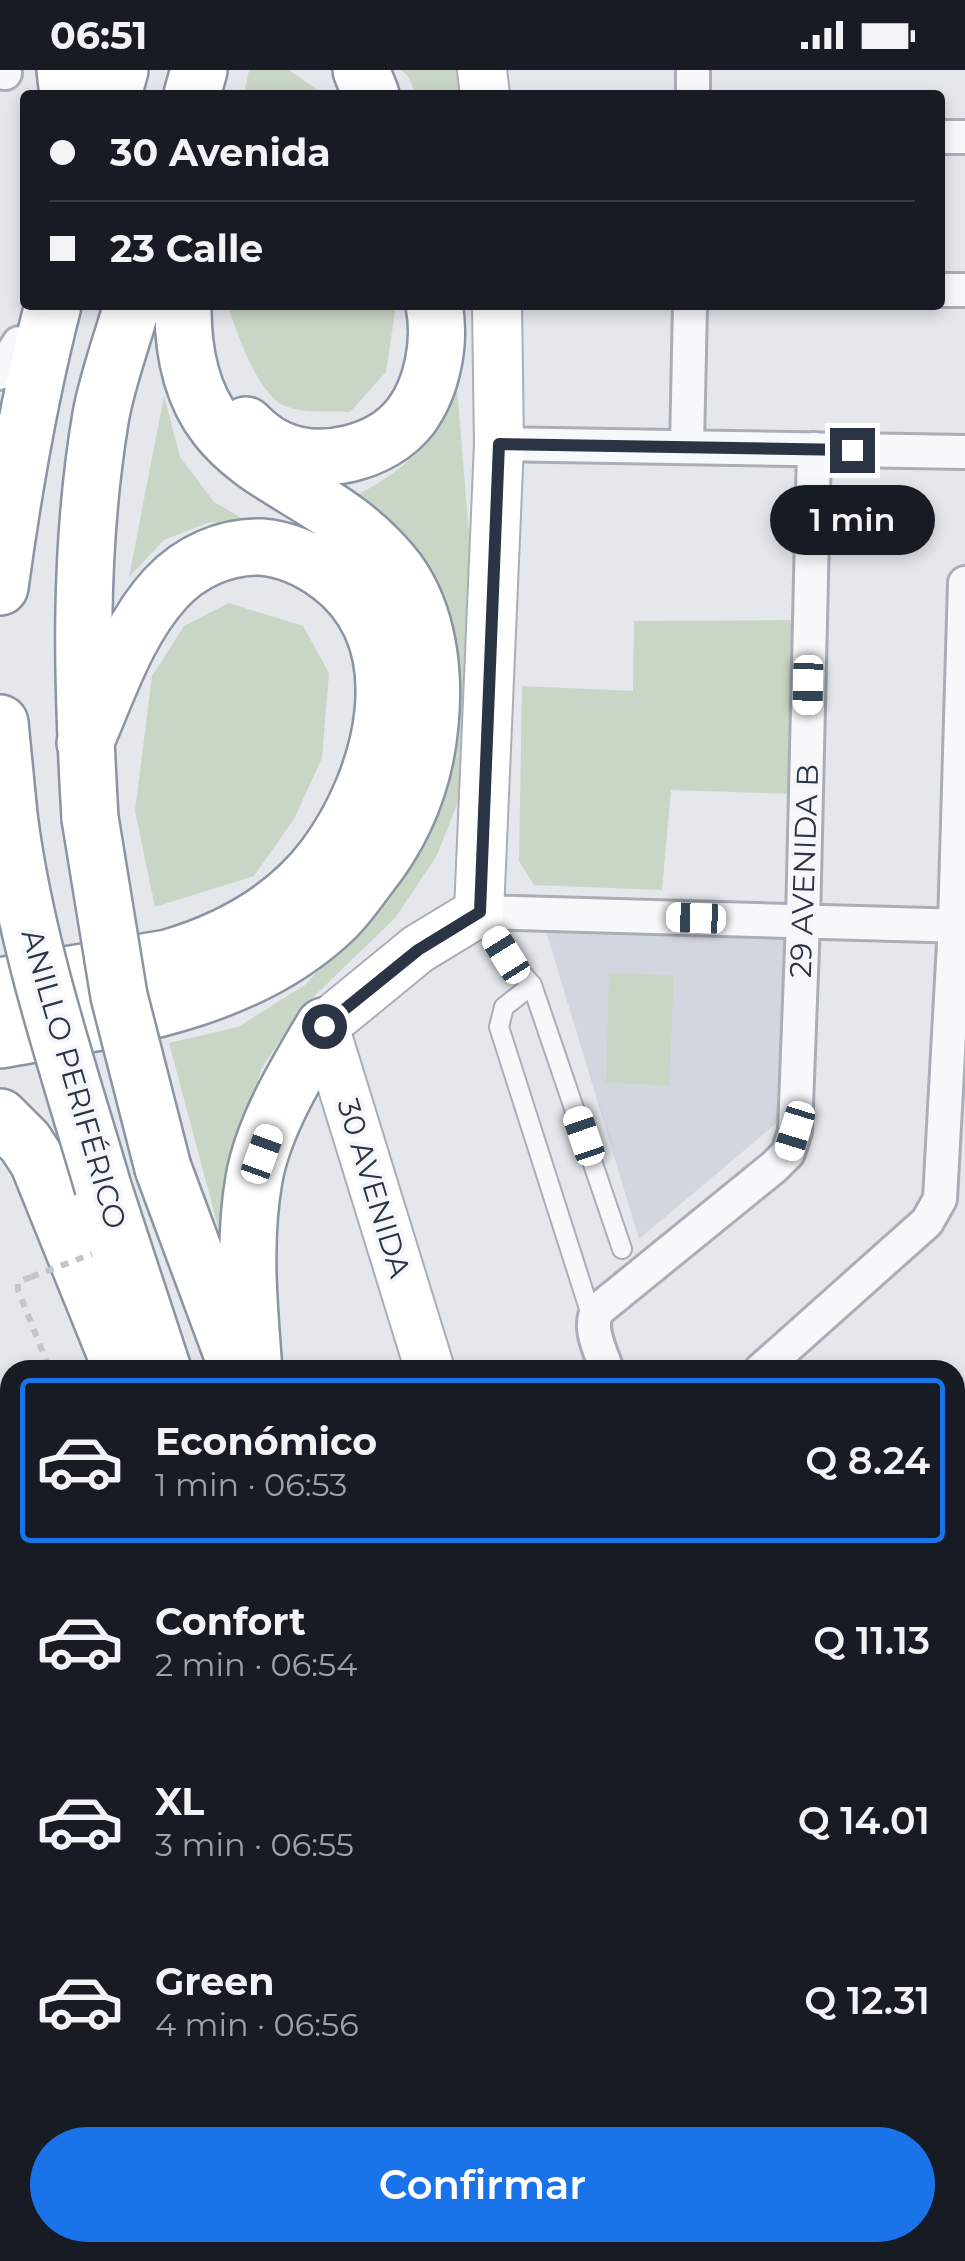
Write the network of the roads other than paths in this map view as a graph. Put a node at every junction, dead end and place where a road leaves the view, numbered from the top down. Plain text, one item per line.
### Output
1 (374, 70) edge
2 (393, 90) edge
3 (131, 310) edge
4 (184, 310) edge
5 (186, 310) edge
6 (434, 310) edge
7 (471, 310) edge
8 (496, 310) edge
9 (690, 310) edge
10 (23, 343) edge
11 (499, 444) junction
12 (688, 446) junction
13 (814, 449) junction
14 (965, 452) edge
15 (965, 583) edge
16 (0, 587) edge
17 (0, 723) edge
18 (85, 743) junction
19 (480, 912) junction
20 (804, 921) junction
21 (960, 926) edge
22 (532, 985) junction
23 (0, 986) edge
24 (324, 1026) junction
25 (0, 1040) edge
26 (0, 1117) edge
27 (622, 1249) dead end
28 (593, 1322) junction
29 (118, 1360) edge
30 (160, 1360) edge
31 (234, 1360) edge
32 (253, 1360) edge
33 (427, 1360) edge
34 (604, 1360) edge
35 (772, 1360) edge

1 - 2 street
3 - 18 highway, ANILLO PERIFÉRICO
4 - 25 highway
5 - 6 highway
7 - 11 street
8 - 11 street
9 - 12 street
10 - 16 highway
11 - 12 street
11 - 19 street
12 - 13 street
13 - 14 street
13 - 20 street, 29 AVENIDA B
15 - 21 street
17 - 30 highway, ANILLO PERIFÉRICO, bridge
18 - 23 highway
18 - 31 highway, ANILLO PERIFÉRICO, bridge
19 - 20 street
19 - 22 lane
19 - 24 street
20 - 21 street
20 - 28 street, 29 AVENIDA B
21 - 35 street
22 - 27 lane
22 - 28 lane
24 - 32 highway
24 - 33 street, 30 AVENIDA
26 - 29 highway
28 - 34 street

